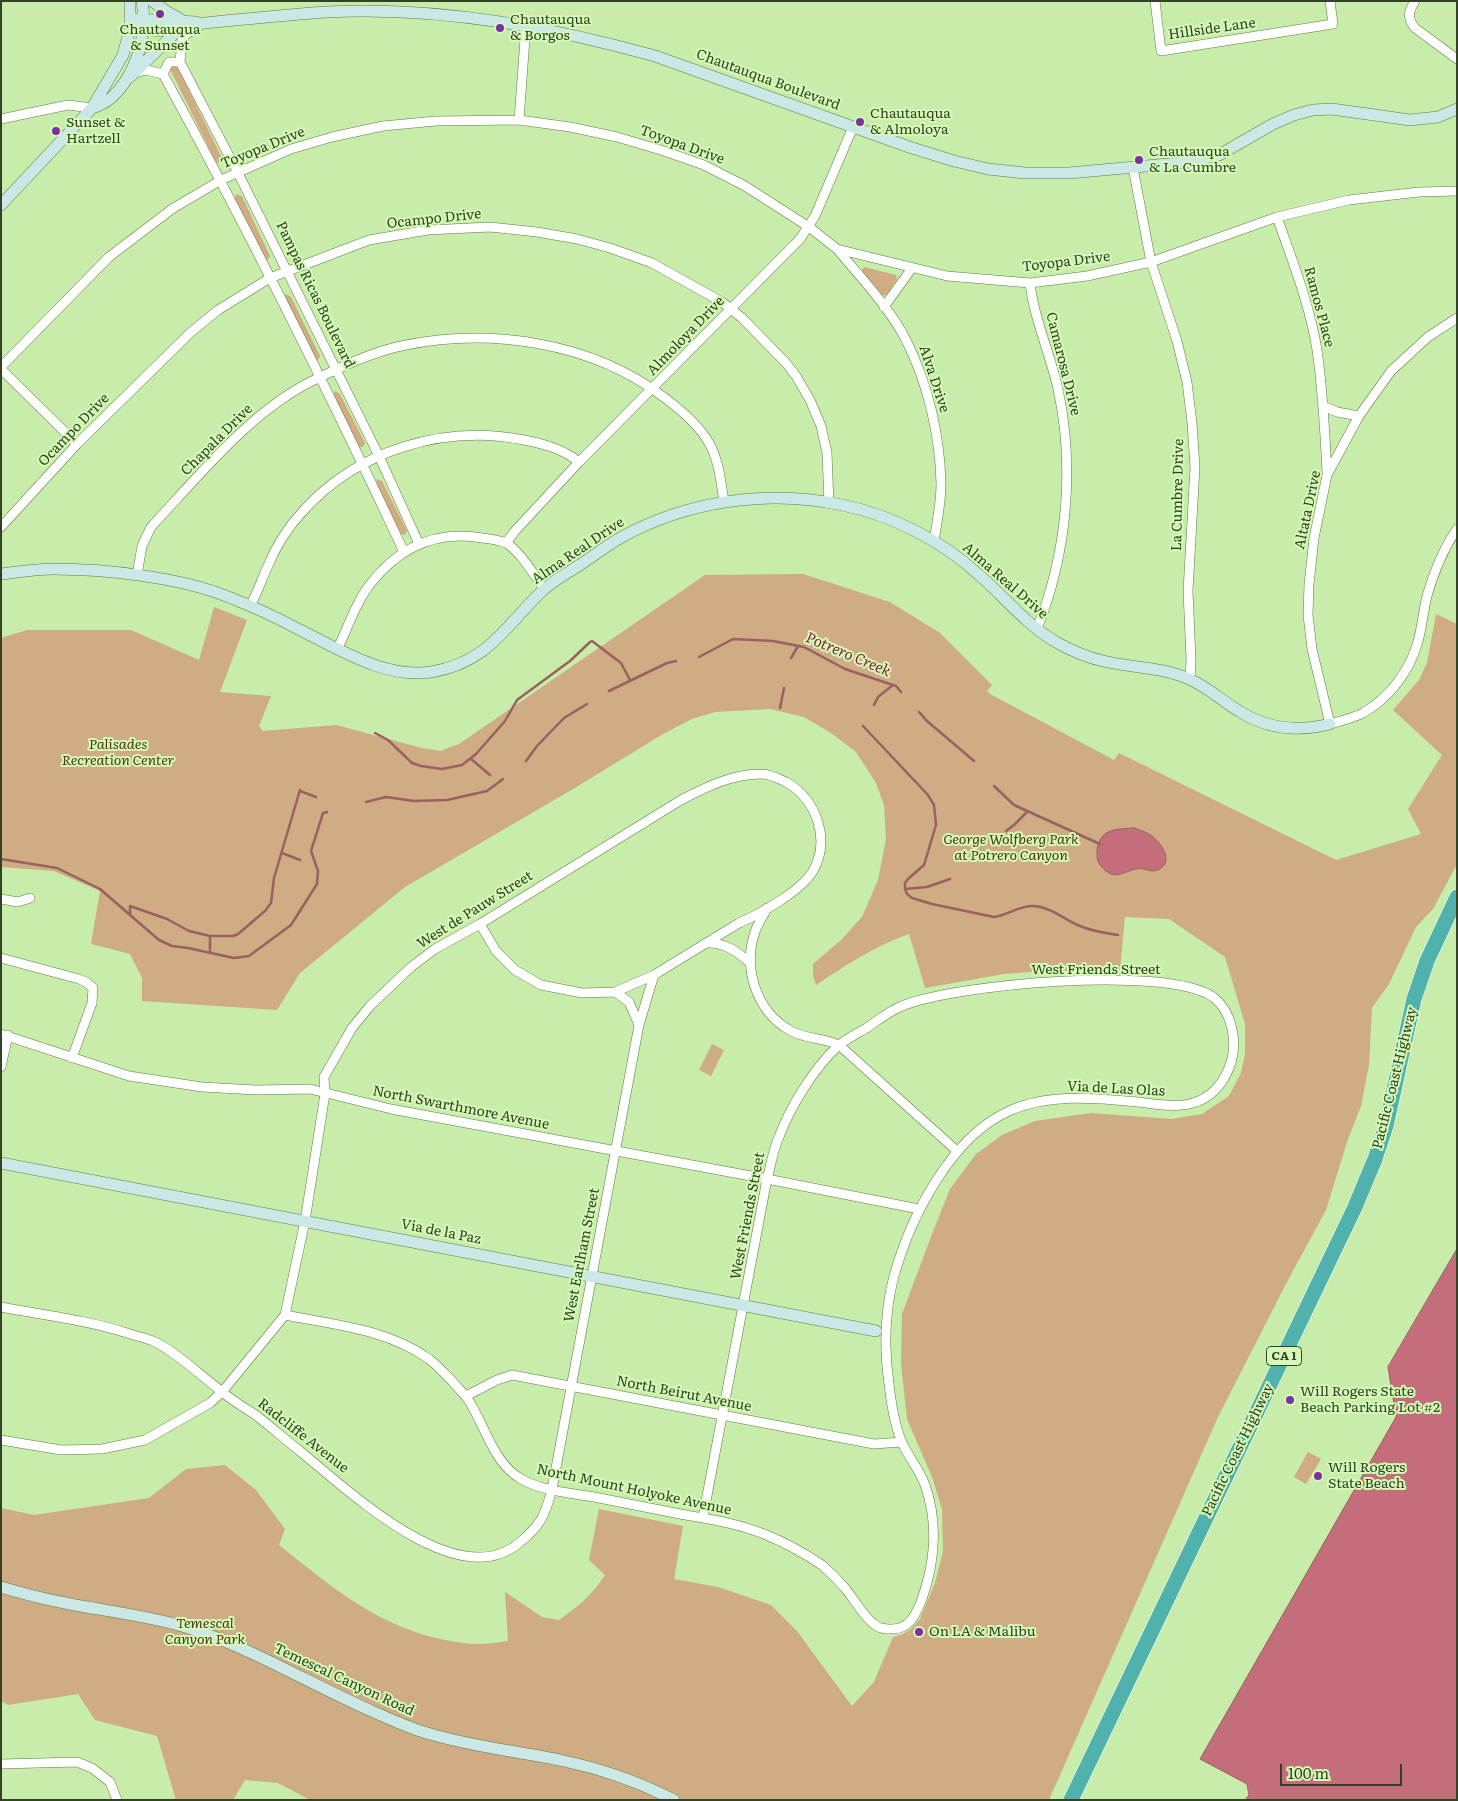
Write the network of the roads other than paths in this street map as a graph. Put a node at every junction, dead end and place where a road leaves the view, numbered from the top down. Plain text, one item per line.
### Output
1 (130, 1) edge
2 (142, 1) edge
3 (152, 1) edge
4 (1155, 1) edge
5 (1330, 1) edge
6 (1415, 1) edge
7 (130, 24) junction
8 (143, 24) junction
9 (203, 24) junction
10 (182, 25) junction
11 (526, 25) junction
12 (1457, 59) edge
13 (180, 62) junction
14 (135, 73) junction
15 (163, 74) junction
16 (124, 82) junction
17 (92, 108) junction
18 (1457, 109) edge
19 (1, 119) edge
20 (519, 120) junction
21 (853, 127) junction
22 (1133, 168) junction
23 (238, 172) junction
24 (221, 180) junction
25 (1457, 191) edge
26 (1, 205) edge
27 (1277, 217) junction
28 (808, 227) junction
29 (836, 249) junction
30 (1152, 262) junction
31 (912, 268) junction
32 (287, 272) junction
33 (270, 278) junction
34 (1030, 283) junction
35 (884, 307) junction
36 (731, 309) junction
37 (1457, 318) edge
38 (1, 368) edge
39 (336, 370) junction
40 (321, 377) junction
41 (653, 389) junction
42 (1323, 406) junction
43 (1359, 416) junction
44 (77, 444) junction
45 (379, 456) junction
46 (579, 462) junction
47 (362, 464) junction
48 (1327, 474) junction
49 (724, 502) junction
50 (830, 503) junction
51 (1, 527) edge
52 (1457, 529) edge
53 (934, 541) junction
54 (506, 543) junction
55 (419, 544) junction
56 (404, 552) junction
57 (1, 574) edge
58 (137, 575) junction
59 (544, 589) junction
60 (250, 606) junction
61 (1038, 629) junction
62 (338, 648) junction
63 (1190, 679) junction
64 (1330, 724) junction
65 (1457, 897) edge
66 (30, 898) dead end
67 (1, 899) edge
68 (767, 908) junction
69 (480, 924) junction
70 (705, 943) junction
71 (1, 958) edge
72 (748, 961) junction
73 (654, 975) junction
74 (615, 992) junction
75 (639, 1025) junction
76 (4, 1034) edge
77 (1235, 1041) joint
78 (839, 1045) junction
79 (72, 1058) junction
80 (1, 1067) edge
81 (324, 1077) junction
82 (310, 1089) junction
83 (324, 1094) junction
84 (957, 1150) junction
85 (616, 1152) junction
86 (1, 1163) edge
87 (767, 1179) junction
88 (919, 1209) junction
89 (305, 1221) junction
90 (592, 1277) junction
91 (744, 1304) junction
92 (1, 1308) edge
93 (285, 1315) junction
94 (876, 1331) dead end
95 (570, 1386) junction
96 (222, 1392) junction
97 (466, 1396) junction
98 (723, 1416) junction
99 (1, 1440) edge
100 (902, 1442) junction
101 (552, 1490) junction
102 (702, 1517) junction
103 (1, 1587) edge
104 (915, 1616) joint
105 (1, 1764) edge
106 (117, 1800) edge
107 (674, 1800) edge
108 (1071, 1800) edge

1 - 7 street
2 - 8 street
3 - 10 street
4 - 5 street, Hillside Lane
6 - 12 street
7 - 8 street, Chautauqua Boulevard
7 - 17 street
8 - 10 street, Chautauqua Boulevard
8 - 16 street
9 - 10 street, Chautauqua Boulevard
9 - 11 street, Chautauqua Boulevard
9 - 13 street
10 - 14 street
11 - 20 street
11 - 21 street, Chautauqua Boulevard
13 - 15 street
13 - 23 street, Pampas Ricas Boulevard
14 - 15 street
14 - 16 street
15 - 24 street
16 - 17 street
17 - 19 street
17 - 26 street
18 - 22 street, Chautauqua Boulevard
20 - 23 street, Toyopa Drive
20 - 28 street, Toyopa Drive
21 - 22 street, Chautauqua Boulevard
21 - 28 street, Almoloya Drive
22 - 30 street, La Cumbre Drive
23 - 24 street, Toyopa Drive
23 - 32 street, Pampas Ricas Boulevard
24 - 33 street
24 - 38 street, Toyopa Drive
25 - 27 street, Toyopa Drive
27 - 30 street, Toyopa Drive
27 - 42 street, Ramos Place
28 - 29 street, Toyopa Drive
28 - 36 street, Almoloya Drive
29 - 31 street, Toyopa Drive
29 - 35 street, Alva Drive
30 - 34 street, Toyopa Drive
30 - 63 street, La Cumbre Drive
31 - 34 street, Toyopa Drive
31 - 35 street
32 - 33 street, Ocampo Drive
32 - 36 street, Ocampo Drive
32 - 39 street, Pampas Ricas Boulevard
33 - 40 street
33 - 44 street, Ocampo Drive
34 - 61 street, Camarosa Drive
35 - 53 street, Alva Drive
36 - 41 street, Almoloya Drive
36 - 50 street, Ocampo Drive
37 - 43 street, Altata Drive
38 - 44 street
39 - 40 street, Chapala Drive
39 - 41 street, Chapala Drive
39 - 45 street, Pampas Ricas Boulevard
40 - 47 street
40 - 58 street, Chapala Drive
41 - 46 street, Almoloya Drive
41 - 49 street, Chapala Drive
42 - 43 street
42 - 48 street, Ramos Place
43 - 48 street, Altata Drive
44 - 51 street, Ocampo Drive
45 - 46 street
45 - 47 street
45 - 55 street, Pampas Ricas Boulevard
46 - 54 street, Almoloya Drive
47 - 56 street
47 - 60 street
48 - 64 street, Altata Drive
49 - 50 street, Alma Real Drive
49 - 59 street, Alma Real Drive
50 - 53 street, Alma Real Drive
52 - 64 street
53 - 61 street, Alma Real Drive
54 - 55 street
54 - 59 street
55 - 56 street
56 - 62 street
57 - 58 street, Alma Real Drive
58 - 60 street, Alma Real Drive
59 - 62 street, Alma Real Drive
60 - 62 street, Alma Real Drive
61 - 63 street, Alma Real Drive
63 - 64 street, Alma Real Drive
65 - 108 highway, Pacific Coast Highway / CA 1
66 - 67 street
68 - 69 street, West de Pauw Street
68 - 70 street
68 - 72 street
69 - 74 street
69 - 81 street, West de Pauw Street
70 - 72 street
70 - 73 street
71 - 79 street
72 - 78 street
73 - 74 street
73 - 75 street, West Earlham Street
74 - 75 street
75 - 85 street, West Earlham Street
76 - 79 street, North Swarthmore Avenue
76 - 80 street
77 - 78 street, West Friends Street
77 - 84 street, Via de Las Olas
78 - 84 street
78 - 87 street, West Friends Street
79 - 82 street, North Swarthmore Avenue
81 - 82 street
81 - 83 street, West de Pauw Street
82 - 83 street, North Swarthmore Avenue
83 - 85 street, North Swarthmore Avenue
83 - 89 street, West de Pauw Street
84 - 88 street, Via de Las Olas
85 - 87 street, North Swarthmore Avenue
85 - 90 street, West Earlham Street
86 - 89 street, Via de la Paz
87 - 88 street, North Swarthmore Avenue
87 - 91 street, West Friends Street
88 - 100 street, Via de Las Olas
89 - 90 street, Via de la Paz
89 - 93 street, West de Pauw Street
90 - 91 street, Via de la Paz
90 - 95 street, West Earlham Street
91 - 94 street, Via de la Paz
91 - 98 street, West Friends Street
92 - 96 street, Radcliffe Avenue
93 - 96 street, West de Pauw Street
93 - 97 street, North Mount Holyoke Avenue
95 - 97 street, North Beirut Avenue
95 - 98 street, North Beirut Avenue
95 - 101 street, West Earlham Street
96 - 99 street
96 - 101 street, Radcliffe Avenue
97 - 101 street, North Mount Holyoke Avenue
98 - 100 street, North Beirut Avenue
98 - 102 street, West Friends Street
100 - 104 street, Via de Las Olas
101 - 102 street, North Mount Holyoke Avenue
102 - 104 street, North Mount Holyoke Avenue
103 - 107 street, Temescal Canyon Road
105 - 106 street

